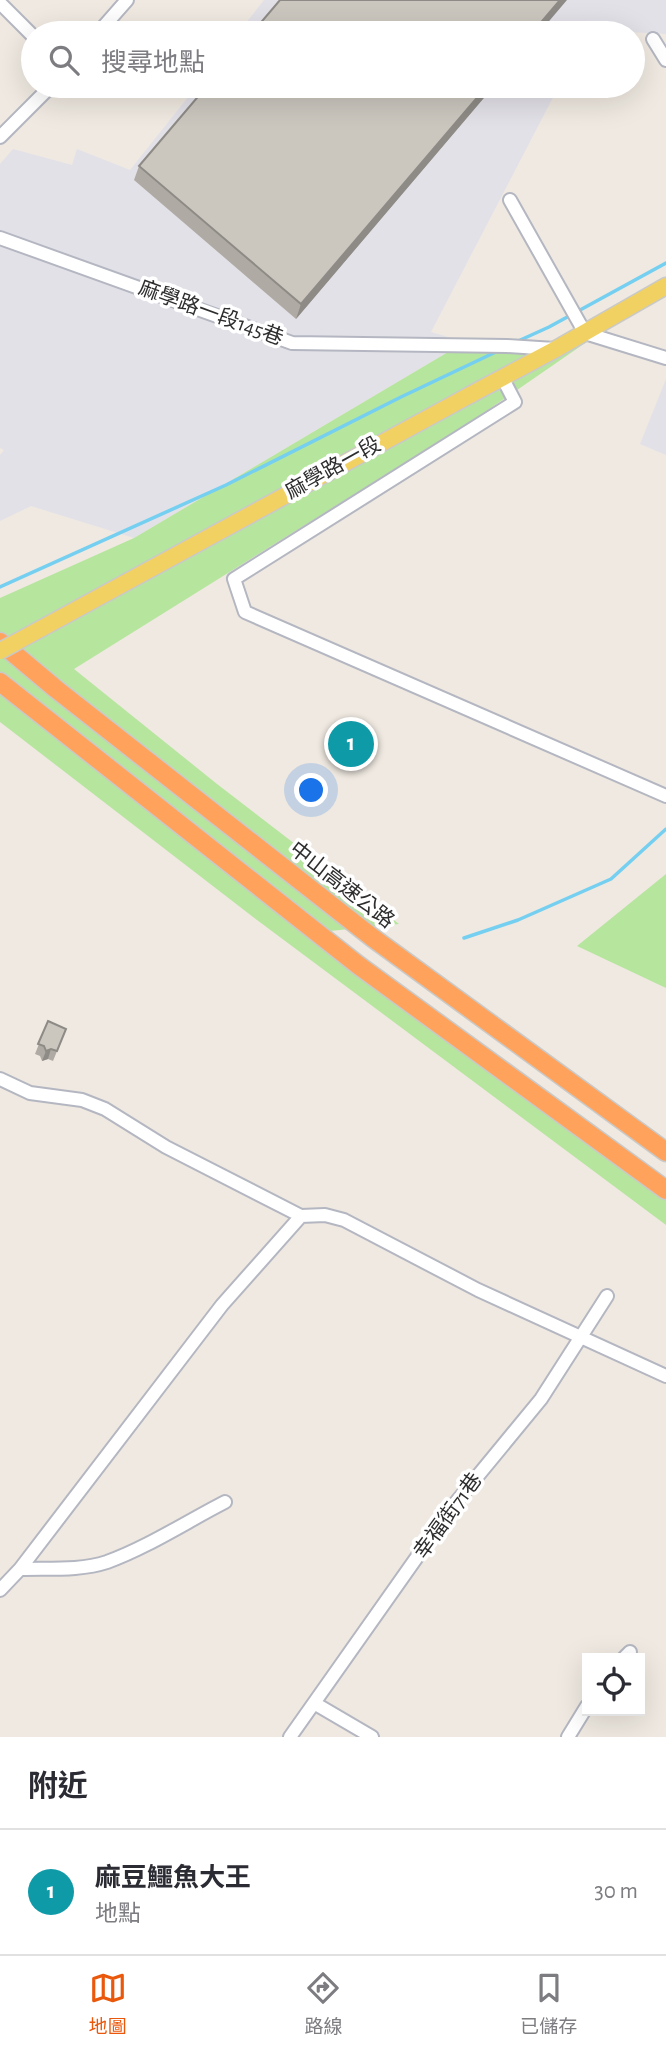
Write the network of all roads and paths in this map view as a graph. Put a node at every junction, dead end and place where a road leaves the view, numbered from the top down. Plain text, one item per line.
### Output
1 (127, 0) edge
2 (0, 3) edge
3 (109, 21) edge
4 (21, 24) edge
5 (653, 39) dead end
6 (666, 60) edge
7 (39, 98) edge
8 (0, 137) edge
9 (510, 200) dead end
10 (0, 238) edge
11 (666, 286) edge
12 (585, 333) junction
13 (556, 349) junction
14 (666, 358) edge
15 (503, 379) junction
16 (0, 642) edge
17 (0, 651) edge
18 (0, 682) edge
19 (666, 796) edge
20 (0, 1079) edge
21 (666, 1152) edge
22 (666, 1190) edge
23 (301, 1216) junction
24 (607, 1296) dead end
25 (580, 1338) junction
26 (666, 1376) edge
27 (225, 1502) dead end
28 (20, 1569) junction
29 (0, 1590) edge
30 (314, 1703) junction
31 (582, 1714) edge
32 (289, 1737) edge
33 (372, 1737) edge
34 (568, 1737) edge

1 - 3 street
2 - 4 street
5 - 6 street
7 - 8 street
9 - 12 street
10 - 13 street, 麻學路一段145巷
11 - 12 main road, 麻學路一段
12 - 13 main road, 麻學路一段
12 - 14 street
13 - 15 main road, 麻學路一段
15 - 17 main road, 麻學路一段, bridge
15 - 19 street
16 - 21 highway, 中山高速公路
18 - 22 highway
20 - 23 street
23 - 25 street
23 - 28 street
24 - 25 street, 幸福街71巷
25 - 26 street
25 - 30 street, 幸福街71巷
27 - 28 street
28 - 29 street
30 - 32 street, 幸福街71巷
30 - 33 street
31 - 34 street

